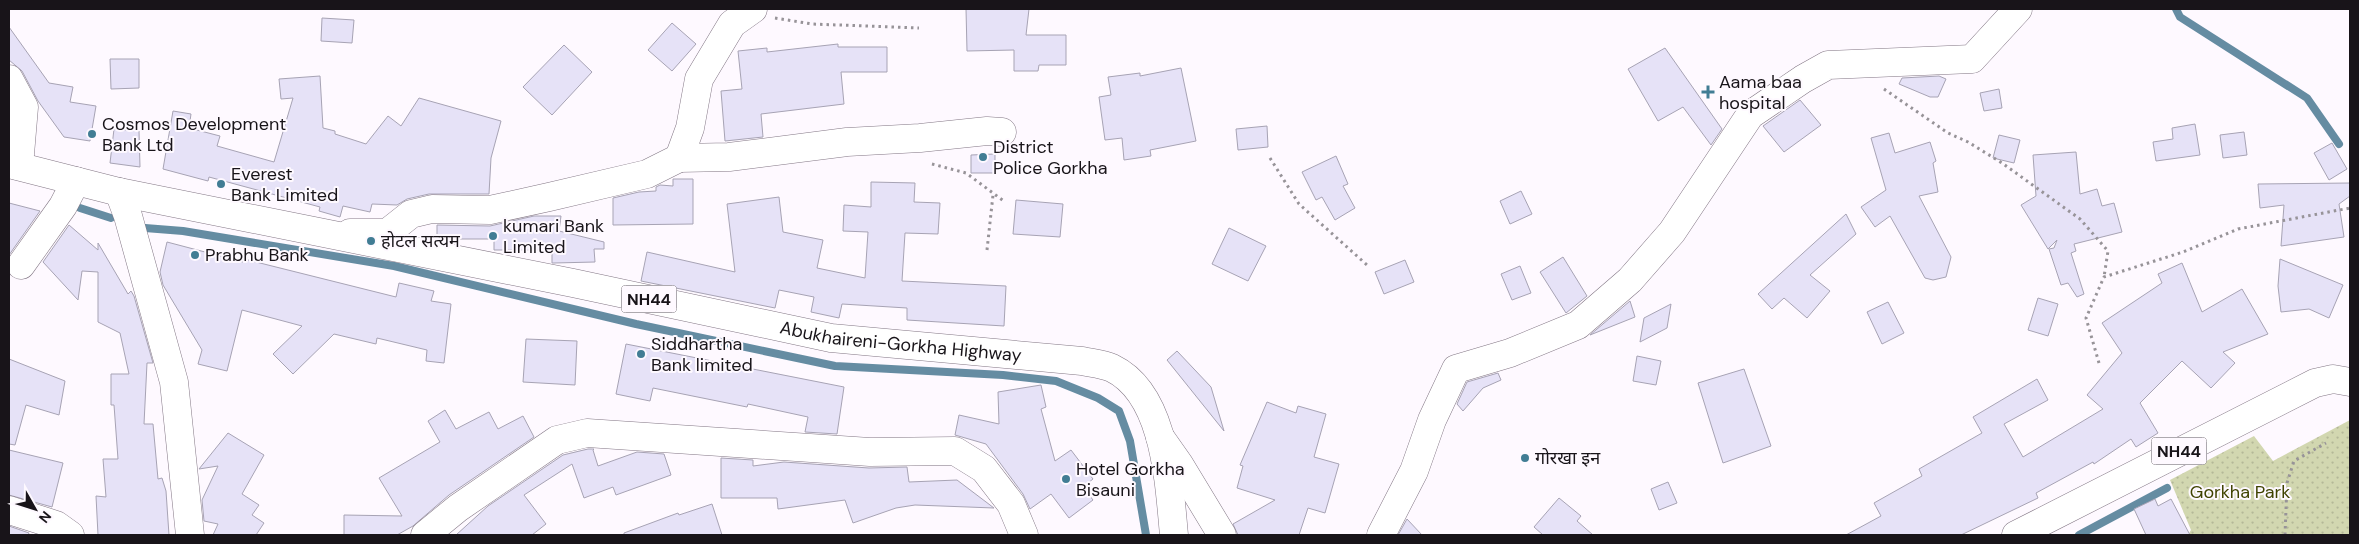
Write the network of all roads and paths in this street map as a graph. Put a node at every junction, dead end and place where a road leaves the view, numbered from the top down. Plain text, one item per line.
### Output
1 (2018, 9) edge
2 (761, 13) edge
3 (919, 28) dead end
4 (9, 79) edge
5 (1877, 84) dead end
6 (1002, 132) dead end
7 (679, 158) junction
8 (1270, 158) dead end
9 (930, 164) dead end
10 (14, 165) edge
11 (76, 181) junction
12 (119, 192) junction
13 (993, 195) junction
14 (1005, 202) dead end
15 (2350, 208) edge
16 (326, 234) junction
17 (987, 250) dead end
18 (21, 265) dead end
19 (1366, 265) dead end
20 (2104, 276) junction
21 (2099, 363) dead end
22 (2349, 377) edge
23 (1160, 437) junction
24 (2326, 443) dead end
25 (9, 510) edge
26 (70, 535) edge
27 (190, 535) edge
28 (425, 535) edge
29 (1024, 535) edge
30 (1174, 535) edge
31 (1222, 535) edge
32 (1381, 535) edge
33 (2016, 535) edge
34 (2285, 535) edge

1 - 32 street
2 - 3 path
2 - 7 street
4 - 10 street
5 - 20 path
6 - 7 street
7 - 16 street
8 - 19 path
9 - 13 path
10 - 11 street, Abukhaireni-Gorkha Highway / NH44
11 - 12 street, Abukhaireni-Gorkha Highway / NH44
11 - 18 street
12 - 16 street, Abukhaireni-Gorkha Highway / NH44
12 - 27 street
13 - 14 path
13 - 17 path
15 - 20 path
16 - 23 street, Abukhaireni-Gorkha Highway / NH44
20 - 21 path
22 - 33 street, NH44
23 - 30 street, Abukhaireni-Gorkha Highway / NH44
23 - 31 street
24 - 34 path
25 - 26 street
28 - 29 street

